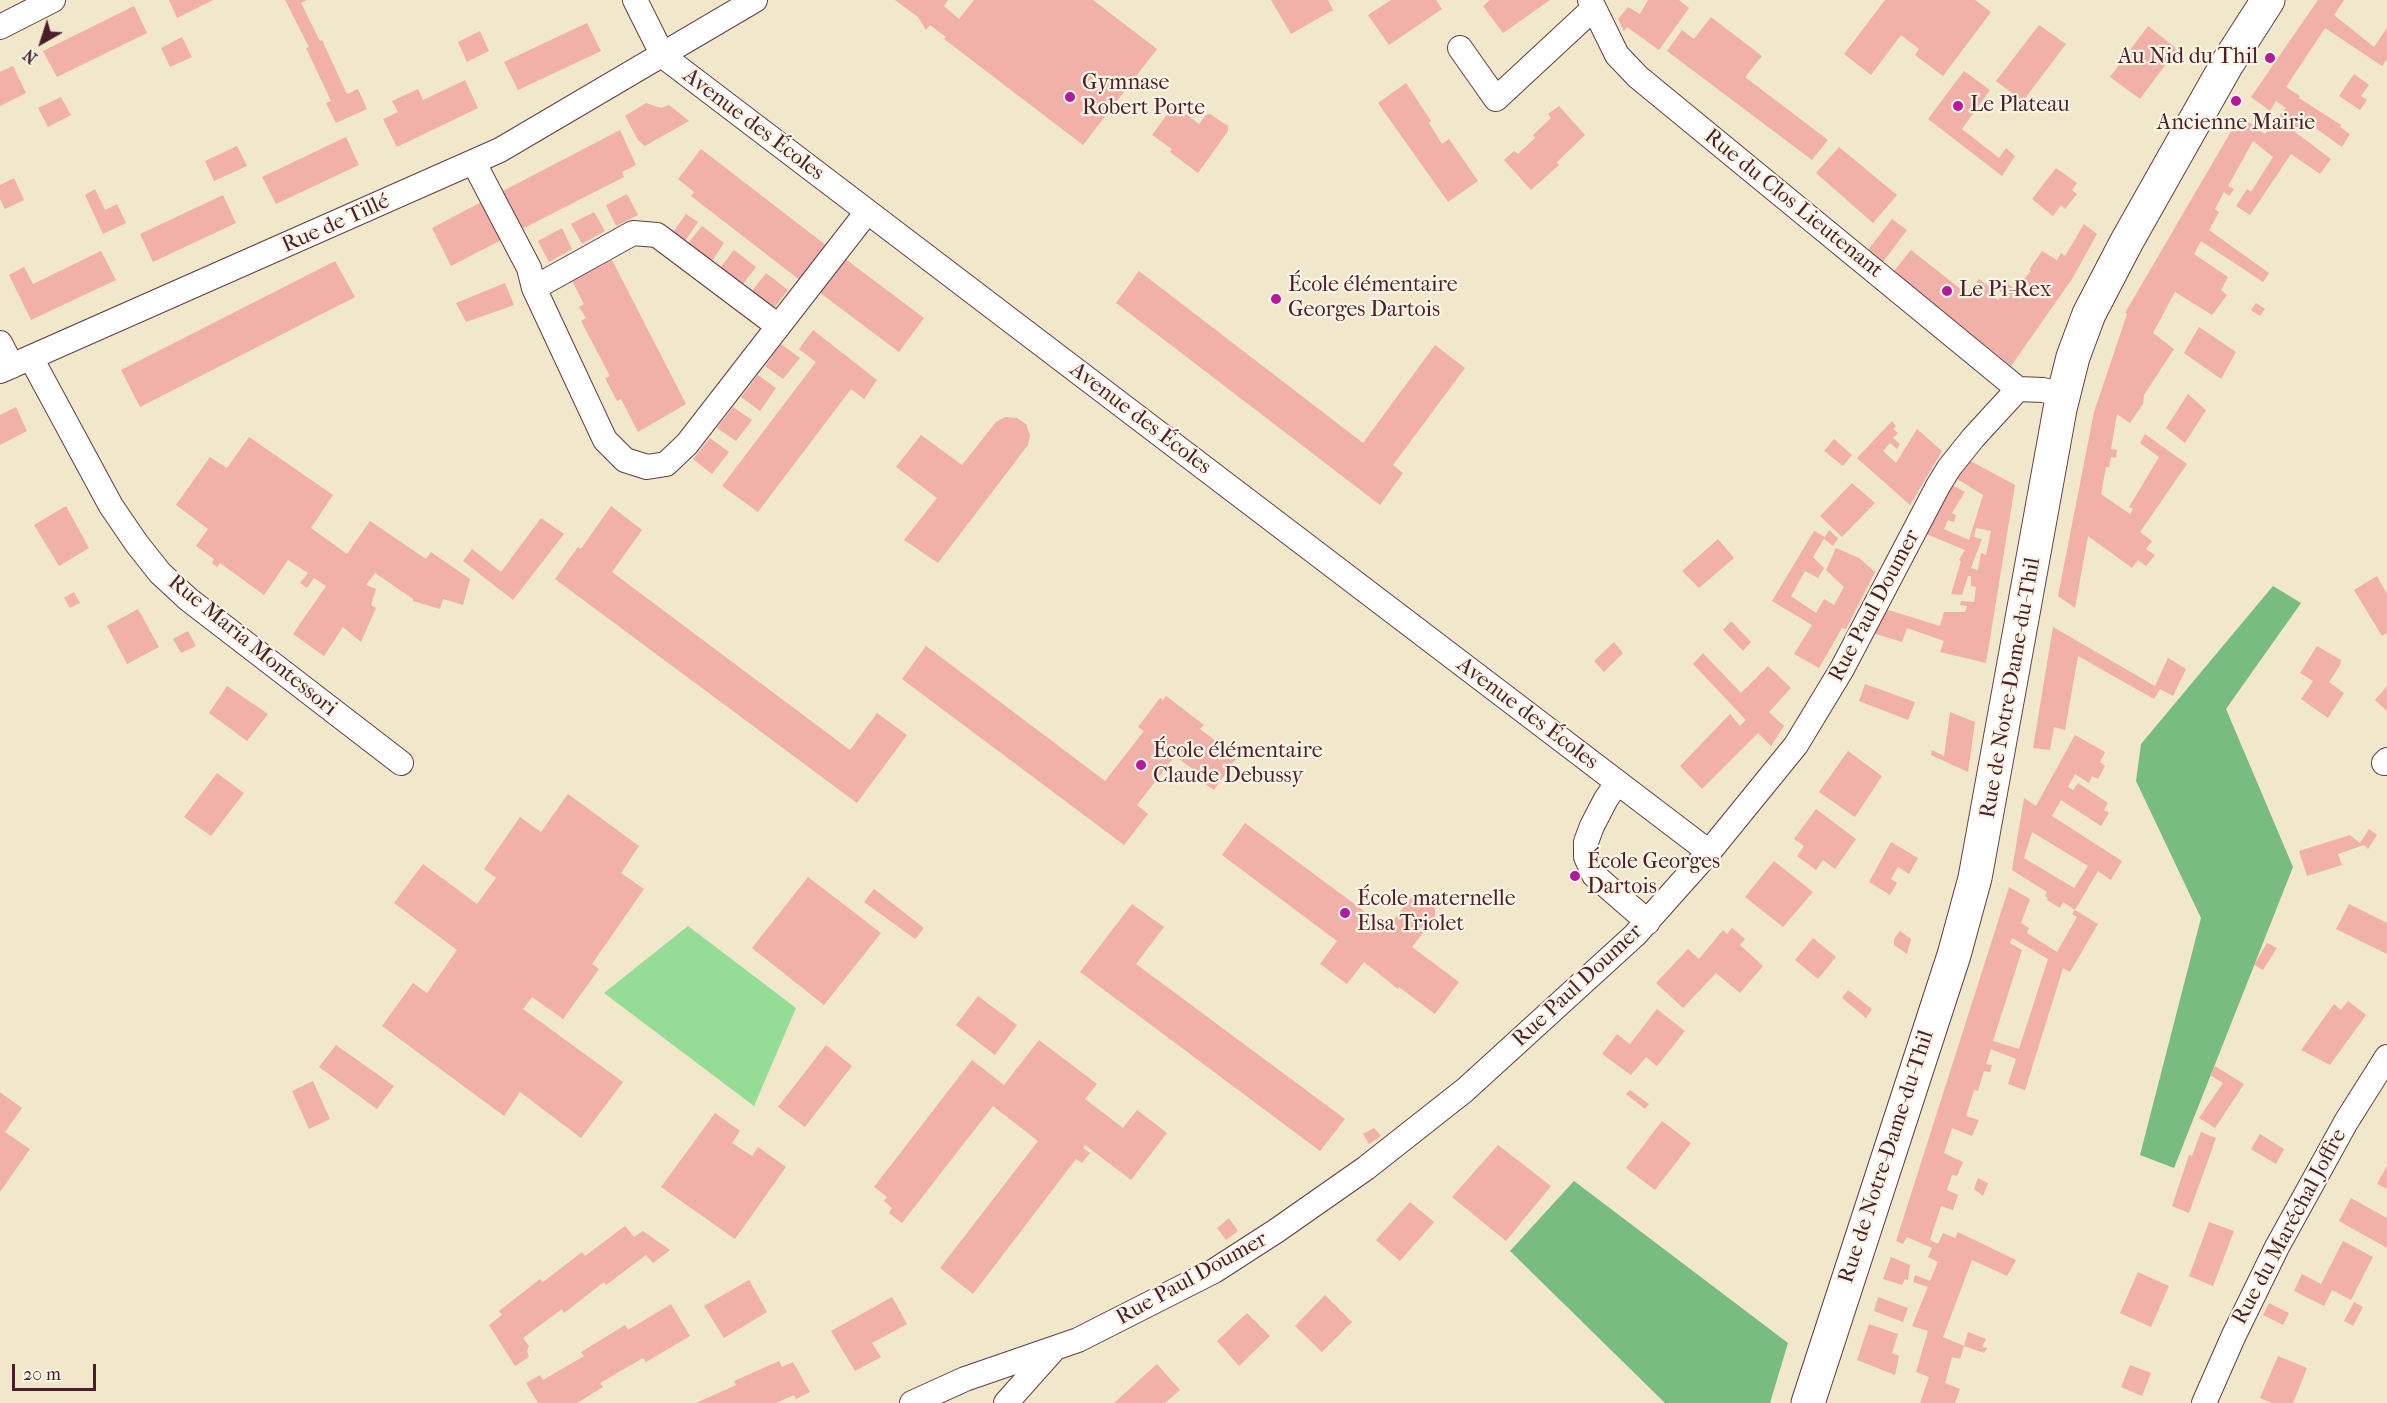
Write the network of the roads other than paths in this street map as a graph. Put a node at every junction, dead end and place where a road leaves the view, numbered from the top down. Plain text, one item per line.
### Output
1 (53, 0) edge
2 (635, 0) edge
3 (755, 0) edge
4 (2268, 0) edge
5 (1592, 4) edge
6 (0, 27) edge
7 (1461, 48) dead end
8 (663, 56) junction
9 (474, 163) junction
10 (867, 212) junction
11 (534, 288) junction
12 (778, 326) junction
13 (0, 343) edge
14 (14, 365) edge
15 (2018, 389) junction
16 (2063, 395) junction
17 (401, 763) dead end
18 (1617, 783) junction
19 (1709, 852) junction
20 (1648, 922) junction
21 (2387, 1057) edge
22 (1054, 1349) junction
23 (912, 1403) edge
24 (1006, 1403) edge
25 (1808, 1403) edge
26 (2204, 1403) edge

1 - 6 street
2 - 8 street
3 - 8 street, Rue de Tillé
4 - 16 main road, Rue de Notre-Dame-du-Thil
5 - 7 street
5 - 15 street, Rue du Clos Lieutenant
8 - 9 street, Rue de Tillé
8 - 10 street, Avenue des Écoles
9 - 11 street
9 - 14 street, Rue de Tillé
10 - 12 street
10 - 18 street, Avenue des Écoles
11 - 12 street
11 - 12 street
13 - 14 street, Rue Maria Montessori
14 - 17 street, Rue Maria Montessori
15 - 16 street
15 - 19 street, Rue Paul Doumer
16 - 25 main road, Rue de Notre-Dame-du-Thil
18 - 19 street, Avenue des Écoles
18 - 20 street, Avenue des Écoles
19 - 20 street, Rue Paul Doumer
20 - 22 street, Rue Paul Doumer
21 - 26 street, Rue du Maréchal Joffre
22 - 23 street, Rue Paul Doumer
22 - 24 street

